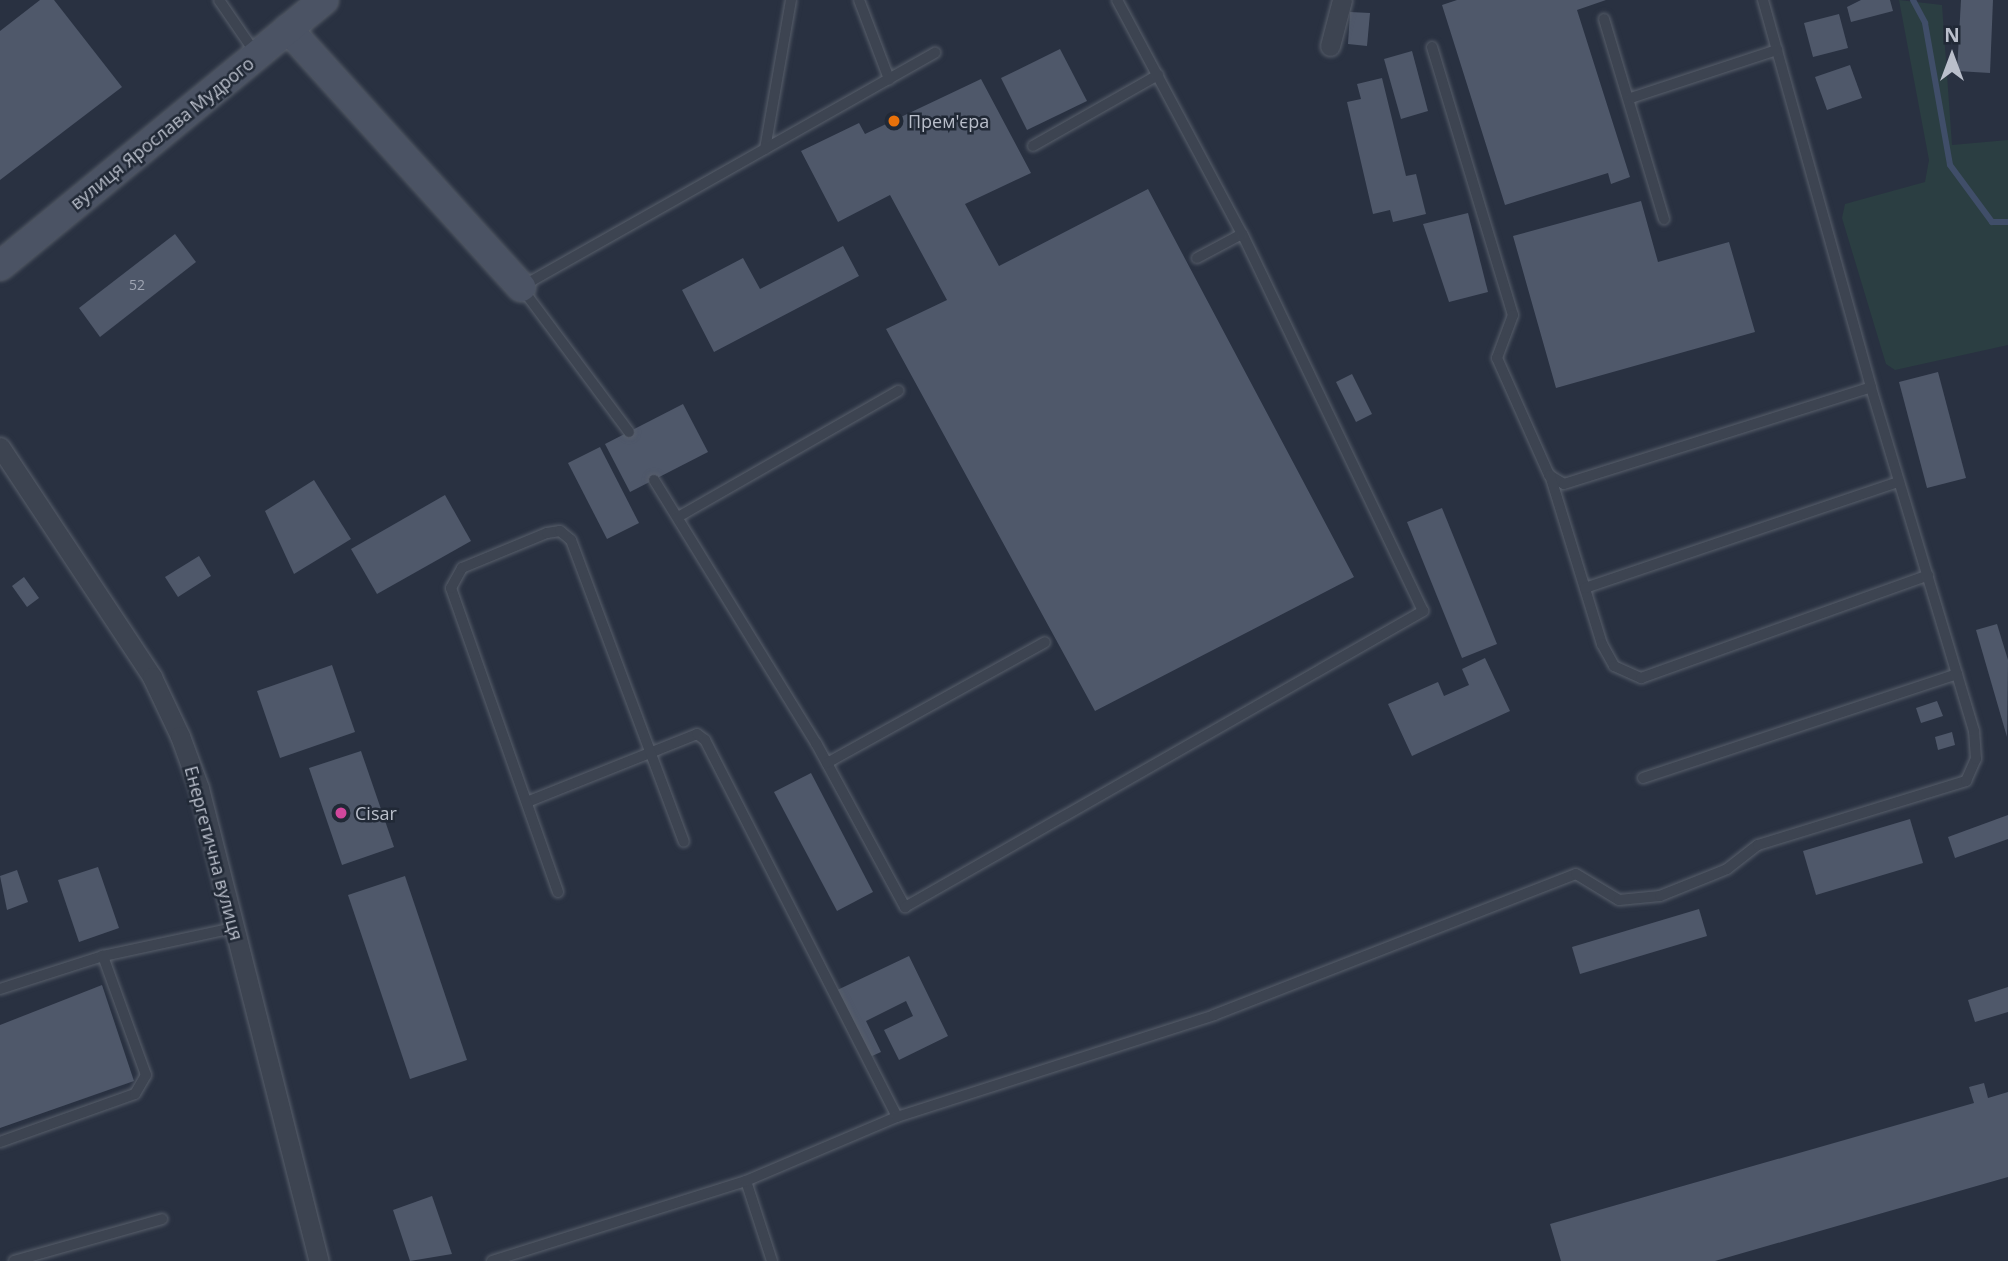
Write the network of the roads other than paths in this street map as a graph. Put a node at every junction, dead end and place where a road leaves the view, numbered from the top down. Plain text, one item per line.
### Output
1 (219, 0) edge
2 (324, 0) edge
3 (791, 0) edge
4 (859, 0) edge
5 (1117, 0) edge
6 (1342, 0) edge
7 (1763, 0) edge
8 (1604, 19) dead end
9 (288, 29) junction
10 (1330, 46) dead end
11 (1432, 47) dead end
12 (1777, 50) junction
13 (935, 52) dead end
14 (257, 55) junction
15 (1158, 75) junction
16 (889, 79) junction
17 (1631, 98) junction
18 (1033, 146) dead end
19 (765, 149) junction
20 (1664, 219) dead end
21 (1242, 234) junction
22 (1197, 258) dead end
23 (0, 266) edge
24 (521, 287) junction
25 (1871, 387) junction
26 (898, 391) dead end
27 (629, 432) dead end
28 (0, 447) edge
29 (1549, 475) junction
30 (654, 480) dead end
31 (1899, 482) junction
32 (678, 517) junction
33 (1928, 575) junction
34 (1585, 588) junction
35 (1045, 642) dead end
36 (1957, 674) junction
37 (649, 754) junction
38 (827, 763) junction
39 (1643, 778) dead end
40 (527, 802) junction
41 (684, 842) dead end
42 (558, 892) dead end
43 (234, 929) junction
44 (103, 956) junction
45 (0, 989) edge
46 (897, 1117) junction
47 (0, 1142) edge
48 (746, 1181) junction
49 (162, 1219) dead end
50 (14, 1261) edge
51 (319, 1261) edge
52 (492, 1261) edge
53 (772, 1261) edge

1 - 14 lane
2 - 9 main road, вулиця Ярослава Мудрого
3 - 19 lane
4 - 16 lane
5 - 15 lane
6 - 10 street
7 - 12 lane
8 - 17 lane
9 - 14 main road, вулиця Ярослава Мудрого
9 - 24 main road
11 - 29 lane
12 - 17 lane
12 - 25 lane
13 - 16 lane
14 - 23 main road, вулиця Ярослава Мудрого
15 - 18 lane
15 - 21 lane
16 - 19 lane
17 - 20 lane
19 - 24 lane
21 - 22 lane
21 - 38 lane
24 - 27 lane
25 - 29 lane
25 - 31 lane
26 - 32 lane
28 - 43 street, Енергетична вулиця
29 - 34 lane
30 - 32 lane
31 - 33 lane
31 - 34 lane
32 - 38 lane
33 - 34 lane
33 - 36 lane
35 - 38 lane
36 - 39 lane
36 - 46 lane
37 - 40 lane
37 - 40 lane
37 - 41 lane
37 - 46 lane
40 - 42 lane
43 - 44 lane
43 - 51 street, Енергетична вулиця
44 - 45 lane
44 - 47 lane
46 - 48 lane
48 - 52 lane
48 - 53 lane
49 - 50 lane

